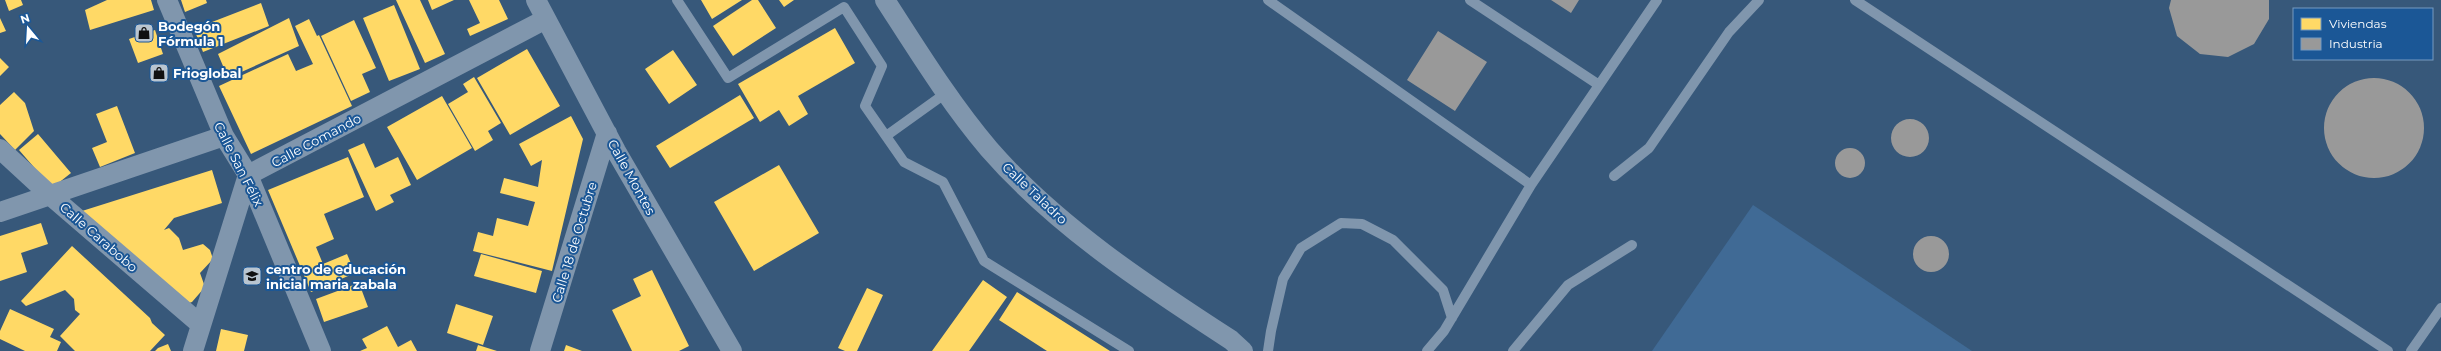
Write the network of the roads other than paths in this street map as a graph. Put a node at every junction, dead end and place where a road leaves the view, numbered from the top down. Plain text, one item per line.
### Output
1 (166, 0) edge
2 (536, 0) edge
3 (677, 0) edge
4 (885, 0) edge
5 (1268, 0) edge
6 (1470, 0) edge
7 (1657, 0) edge
8 (1759, 0) edge
9 (1855, 0) edge
10 (546, 19) junction
11 (1599, 85) junction
12 (946, 93) junction
13 (607, 133) junction
14 (224, 136) junction
15 (886, 136) junction
16 (0, 149) edge
17 (248, 175) junction
18 (1614, 176) dead end
19 (1531, 185) junction
20 (51, 196) junction
21 (0, 212) edge
22 (1632, 245) dead end
23 (2441, 308) edge
24 (1452, 318) junction
25 (200, 324) junction
26 (1237, 346) edge
27 (193, 351) edge
28 (320, 351) edge
29 (540, 351) edge
30 (732, 351) edge
31 (1129, 351) edge
32 (1268, 351) edge
33 (1427, 351) edge
34 (1513, 351) edge
35 (2388, 351) edge
36 (2411, 351) edge

1 - 14 street, Calle San Félix
2 - 10 street, Calle Montes
3 - 15 lane
4 - 12 street, Calle Taladro
5 - 19 lane
6 - 11 lane
7 - 11 lane
8 - 18 lane
9 - 35 lane
10 - 13 street, Calle Montes
10 - 17 street, Calle Comando
11 - 19 lane
12 - 15 lane
12 - 26 street, Calle Taladro
13 - 29 street, Calle 18 de Octubre
13 - 30 street, Calle Montes
14 - 17 street, Calle San Félix
14 - 20 street
15 - 31 lane
16 - 20 street, Calle Carabobo
17 - 25 street
17 - 28 street, Calle San Félix
19 - 24 lane
20 - 21 street
20 - 25 street, Calle Carabobo
22 - 34 lane
23 - 36 lane
24 - 32 lane
24 - 33 lane
25 - 27 street

